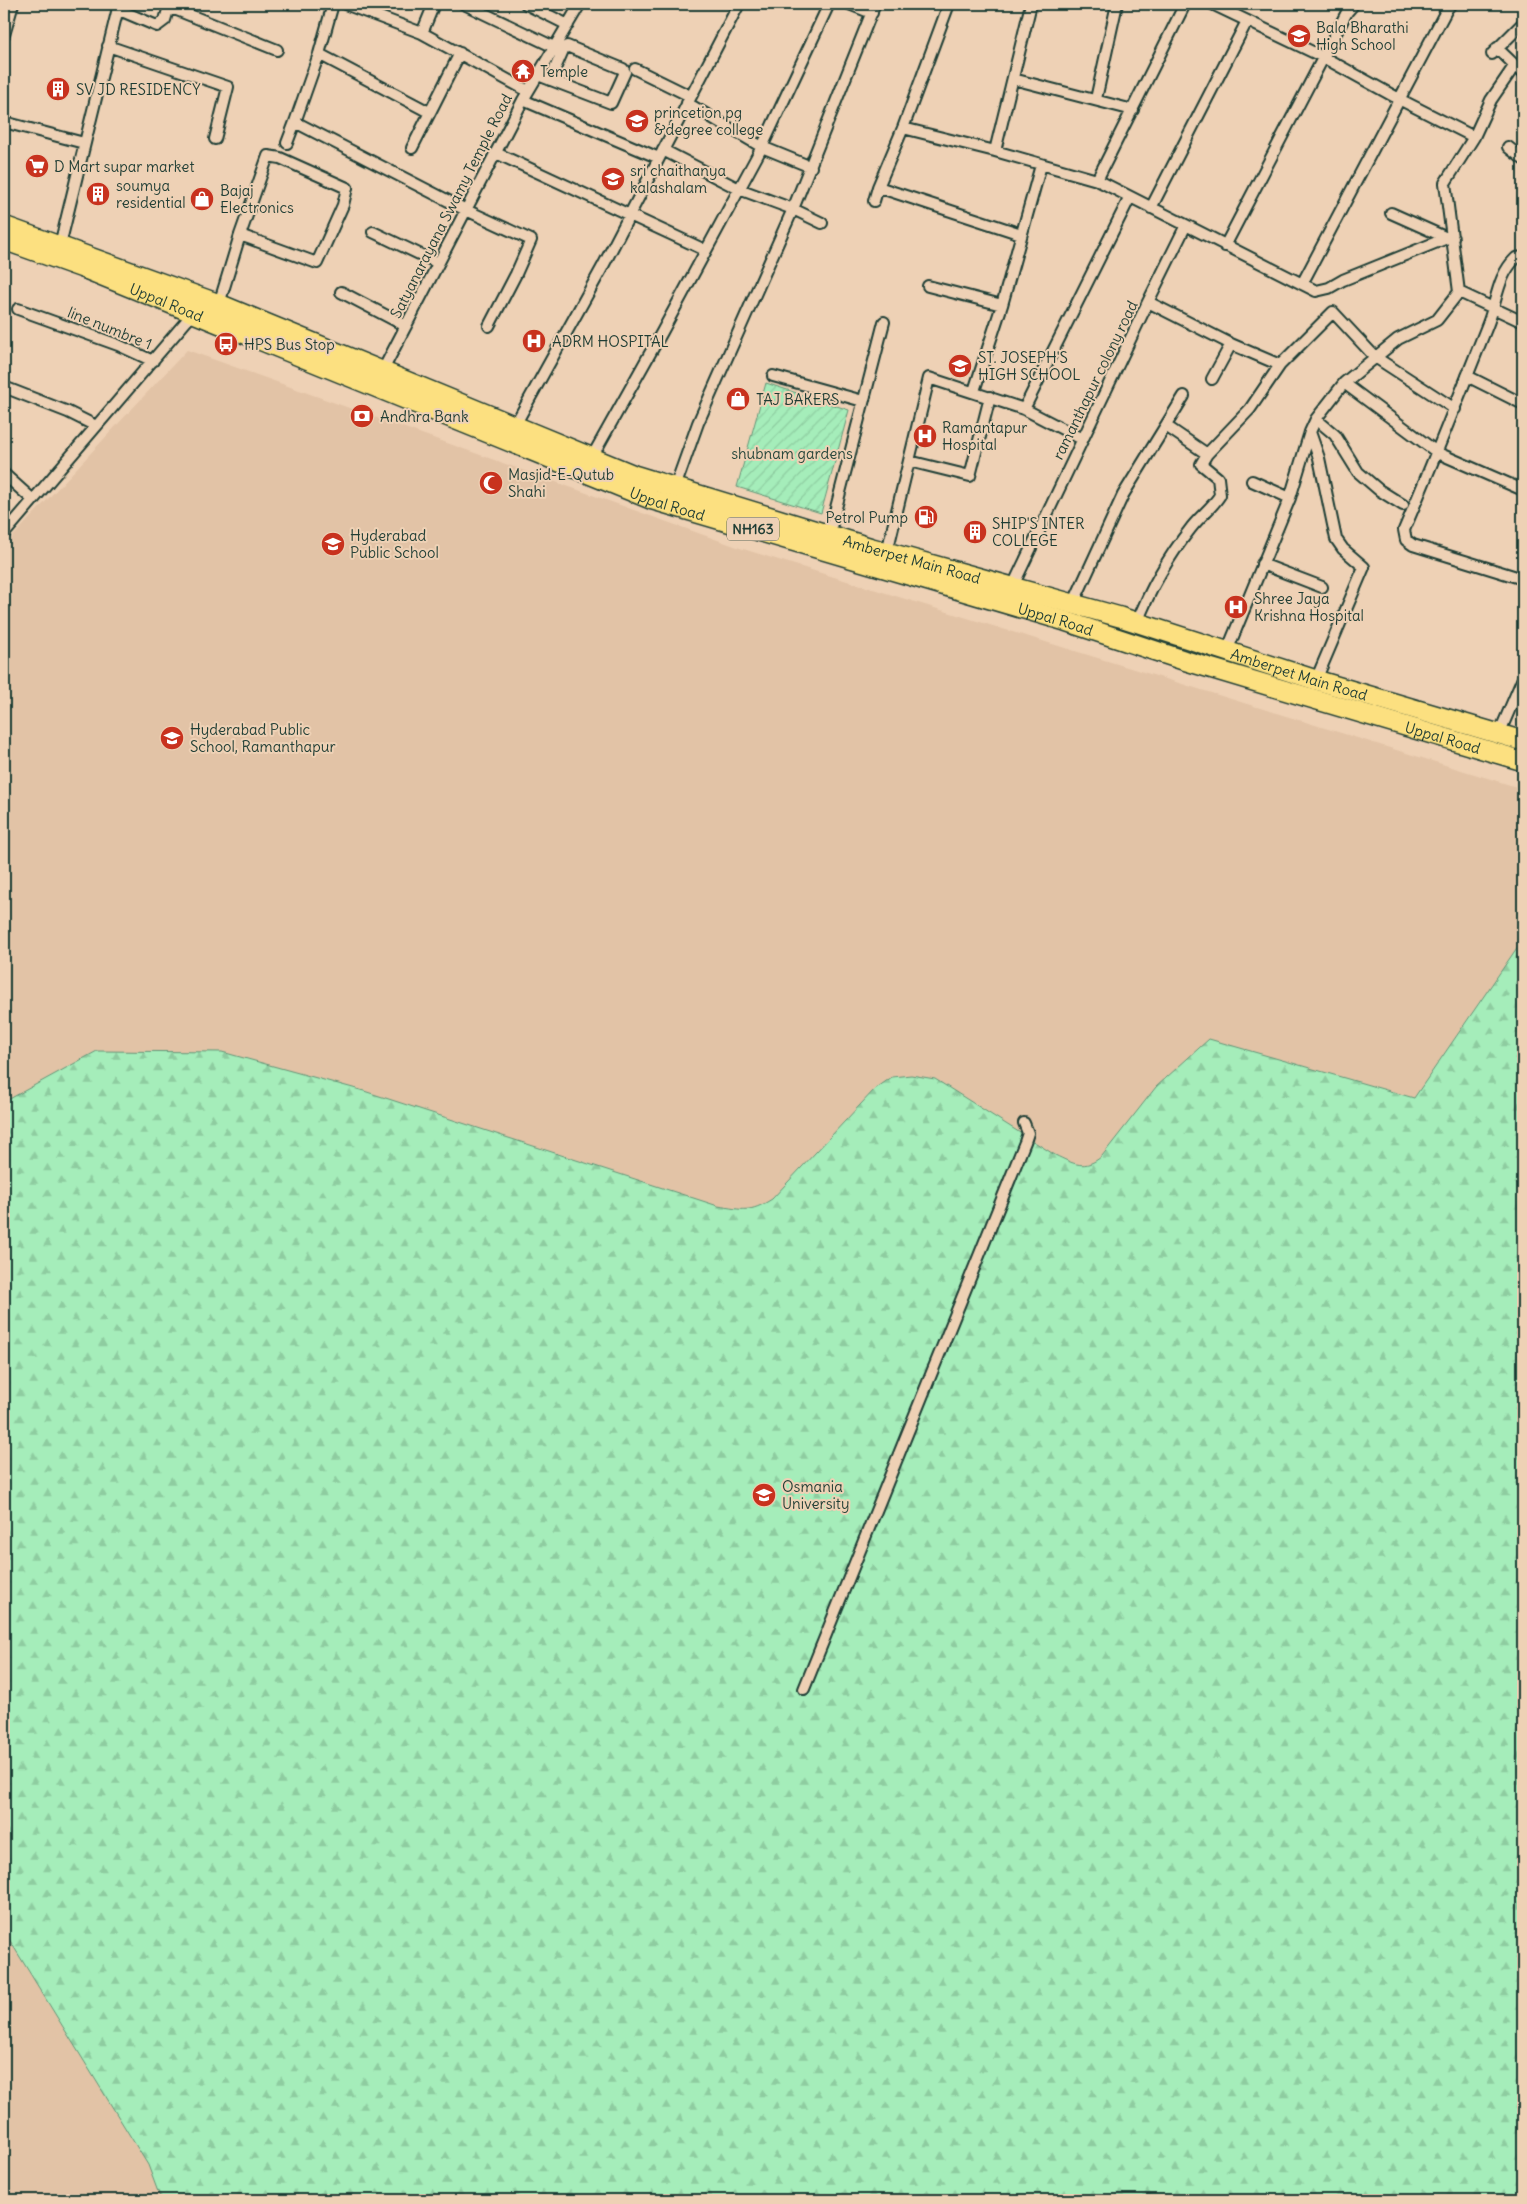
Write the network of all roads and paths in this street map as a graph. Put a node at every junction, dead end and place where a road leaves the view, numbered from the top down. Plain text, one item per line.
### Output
1 (14, 4) edge
2 (333, 4) edge
3 (346, 4) edge
4 (434, 4) edge
5 (464, 4) edge
6 (526, 4) edge
7 (580, 4) edge
8 (739, 4) edge
9 (829, 4) edge
10 (849, 4) edge
11 (949, 4) edge
12 (1031, 4) edge
13 (1117, 4) edge
14 (1185, 4) edge
15 (1212, 4) edge
16 (1354, 4) edge
17 (1451, 4) edge
18 (118, 6) edge
19 (874, 8) edge
20 (1247, 21) junction
21 (1523, 23) edge
22 (568, 25) junction
23 (422, 33) junction
24 (4, 35) edge
25 (108, 46) junction
26 (554, 47) junction
27 (277, 50) dead end
28 (460, 53) junction
29 (319, 54) junction
30 (1323, 57) junction
31 (1515, 66) junction
32 (635, 69) dead end
33 (1523, 73) edge
34 (538, 75) junction
35 (1013, 78) junction
36 (550, 80) junction
37 (526, 95) junction
38 (1096, 99) junction
39 (1399, 99) junction
40 (688, 100) junction
41 (1133, 110) junction
42 (429, 112) junction
43 (4, 122) edge
44 (295, 122) junction
45 (903, 128) junction
46 (1474, 137) junction
47 (215, 139) dead end
48 (84, 143) junction
49 (287, 143) dead end
50 (762, 147) junction
51 (1508, 147) dead end
52 (412, 148) dead end
53 (996, 151) junction
54 (496, 153) junction
55 (661, 154) junction
56 (1523, 159) edge
57 (1041, 165) junction
58 (811, 167) junction
59 (1097, 180) junction
60 (878, 187) junction
61 (739, 189) junction
62 (1130, 197) junction
63 (874, 201) dead end
64 (1151, 208) junction
65 (793, 209) junction
66 (466, 210) junction
67 (1391, 212) dead end
68 (631, 214) junction
69 (822, 223) dead end
70 (4, 226) edge
71 (1186, 226) junction
72 (373, 232) dead end
73 (1020, 234) junction
74 (240, 235) junction
75 (1450, 238) junction
76 (4, 240) edge
77 (60, 246) junction
78 (1225, 246) junction
79 (705, 250) junction
80 (1523, 257) edge
81 (438, 263) junction
82 (1302, 284) junction
83 (928, 286) dead end
84 (341, 292) dead end
85 (1459, 292) junction
86 (1148, 302) junction
87 (206, 305) junction
88 (1002, 305) junction
89 (1494, 308) junction
90 (18, 309) dead end
91 (884, 322) dead end
92 (1523, 322) edge
93 (406, 326) junction
94 (489, 326) dead end
95 (1230, 344) junction
96 (1375, 357) junction
97 (153, 361) junction
98 (1280, 365) junction
99 (382, 372) junction
100 (773, 376) dead end
101 (1467, 376) junction
102 (1212, 379) dead end
103 (1344, 383) junction
104 (4, 387) edge
105 (974, 391) junction
106 (1184, 396) dead end
107 (990, 397) junction
108 (863, 401) junction
109 (1523, 404) edge
110 (1024, 409) junction
111 (1455, 409) junction
112 (1316, 419) junction
113 (515, 425) junction
114 (96, 426) junction
115 (1166, 426) junction
116 (1310, 432) junction
117 (1082, 439) junction
118 (1438, 453) junction
119 (1207, 454) junction
120 (592, 457) junction
121 (909, 462) junction
122 (4, 474) edge
123 (1252, 481) dead end
124 (1523, 490) edge
125 (672, 496) junction
126 (1290, 498) junction
127 (33, 500) junction
128 (1403, 505) dead end
129 (4, 534) edge
130 (829, 535) junction
131 (888, 552) junction
132 (1262, 564) junction
133 (1523, 579) edge
134 (1322, 587) dead end
135 (1010, 595) junction
136 (1073, 604) junction
137 (1137, 623) junction
138 (1227, 650) junction
139 (1523, 678) edge
140 (1316, 680) junction
141 (1500, 734) junction
142 (1523, 741) edge
143 (1523, 761) edge
144 (1024, 1123) dead end
145 (804, 1688) dead end

1 - 24 street
2 - 29 street
3 - 23 street
4 - 23 street
5 - 26 street
6 - 22 street
7 - 22 street, Satyanarayana Swamy Temple Road
8 - 40 street
9 - 50 street
10 - 19 street
11 - 45 street
12 - 35 street
13 - 38 street
14 - 41 street
15 - 20 street
16 - 30 street
17 - 39 street
18 - 25 street
18 - 27 street
19 - 58 street
20 - 30 street
20 - 64 street
21 - 31 street
22 - 26 street, Satyanarayana Swamy Temple Road
23 - 28 street
25 - 47 street
25 - 48 street
26 - 34 street, Satyanarayana Swamy Temple Road
28 - 37 street
28 - 42 street
29 - 42 street
29 - 44 street
30 - 39 street
30 - 78 street
31 - 33 street
31 - 46 street
32 - 40 street
34 - 36 street
34 - 37 street, Satyanarayana Swamy Temple Road
35 - 38 street
35 - 53 street
36 - 36 street
37 - 54 street, Satyanarayana Swamy Temple Road
37 - 55 street
38 - 41 street
39 - 46 street
39 - 82 street
40 - 50 street
40 - 55 street
41 - 59 street
42 - 52 street
43 - 48 street
44 - 49 street
44 - 66 street
45 - 53 street
45 - 60 street
46 - 75 street
48 - 77 street
50 - 58 street
50 - 61 street
51 - 56 street
53 - 57 street
54 - 66 street, Satyanarayana Swamy Temple Road
54 - 68 street
55 - 61 street
55 - 68 street
57 - 59 street
57 - 73 street
58 - 65 street
59 - 62 street
60 - 63 street
60 - 73 street
61 - 65 street
61 - 79 street
62 - 64 street
62 - 110 street
64 - 71 street
65 - 69 street
65 - 125 street
66 - 81 street, Satyanarayana Swamy Temple Road
66 - 94 street
67 - 75 street
68 - 79 street
68 - 113 street
70 - 77 highway, Amberpet Main Road / NH163
71 - 78 street
71 - 86 street
72 - 81 street
73 - 88 street
74 - 74 street
74 - 87 street
75 - 82 street
75 - 85 street
76 - 87 highway, Uppal Road / NH163
77 - 87 highway, Amberpet Main Road / NH163
78 - 82 street
79 - 120 street
80 - 89 street
81 - 93 street, Satyanarayana Swamy Temple Road
83 - 88 street
84 - 93 street
85 - 89 street
85 - 96 street
86 - 95 street, ramanthapur colony road
86 - 117 street, ramanthapur colony road
87 - 97 street
87 - 99 highway, Amberpet Main Road / NH163
87 - 125 highway, Uppal Road / NH163
88 - 105 street
89 - 92 street
89 - 101 street
90 - 97 street, line numbre 1
91 - 108 street
93 - 99 street, Satyanarayana Swamy Temple Road
95 - 98 street, ramanthapur colony road
95 - 102 street
96 - 98 street
96 - 103 street
96 - 111 street
97 - 114 street
98 - 119 street
99 - 113 highway, Amberpet Main Road / NH163
100 - 108 street
101 - 109 street
101 - 111 street
103 - 112 street
103 - 118 street
104 - 114 street
105 - 107 street
105 - 121 street
106 - 115 street
107 - 110 street
107 - 121 street
108 - 130 street
110 - 117 street
111 - 118 street
112 - 116 street
112 - 128 street
113 - 120 highway, Amberpet Main Road / NH163
114 - 127 street
115 - 119 street
115 - 136 street
116 - 126 street
116 - 140 street
117 - 135 street, ramanthapur colony road
118 - 124 street
118 - 133 street
119 - 137 street
120 - 125 highway, Amberpet Main Road / NH163
121 - 131 street
122 - 127 street
123 - 126 street
125 - 130 highway, Amberpet Main Road / NH163
125 - 135 highway, Uppal Road / NH163
126 - 132 street
127 - 129 street
130 - 131 highway, Amberpet Main Road / NH163
131 - 135 highway, Amberpet Main Road / NH163
132 - 134 street
132 - 138 street
135 - 136 highway, Amberpet Main Road / NH163
135 - 143 highway, Uppal Road / NH163
136 - 137 highway, Amberpet Main Road / NH163
137 - 138 highway, Amberpet Main Road / NH163
138 - 140 highway, Amberpet Main Road / NH163
139 - 141 street
140 - 141 highway, Amberpet Main Road / NH163
141 - 142 highway, Amberpet Main Road / NH163
144 - 145 street

